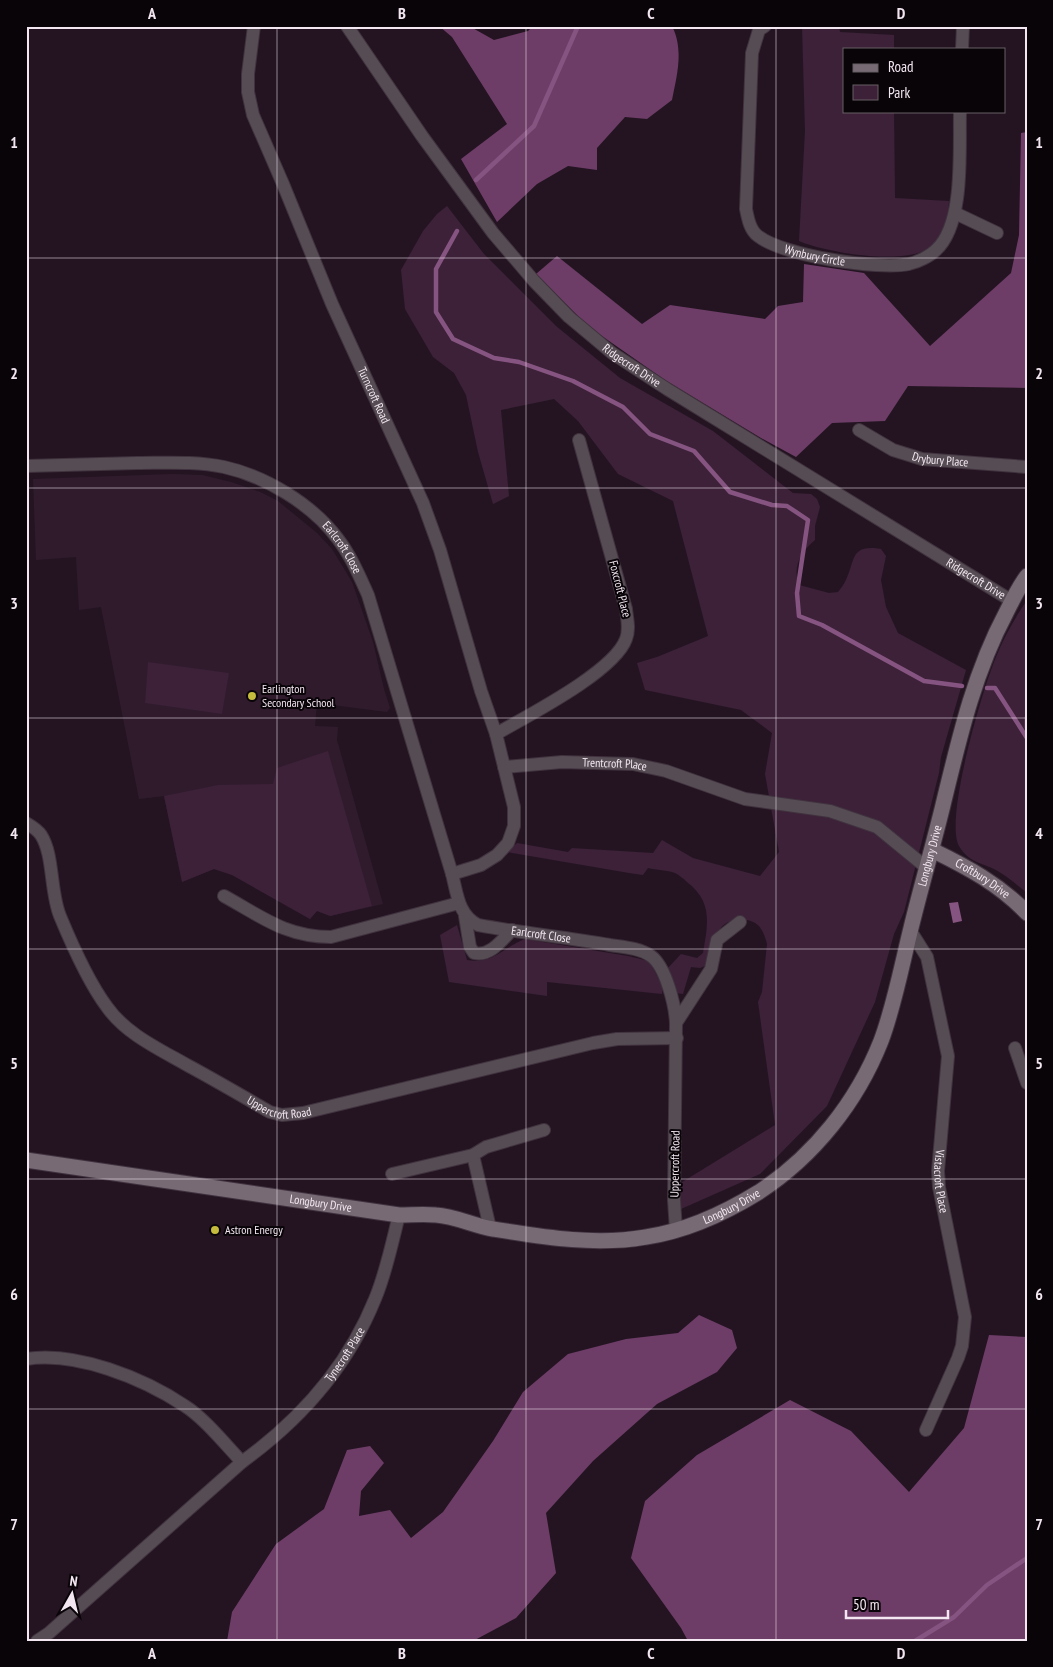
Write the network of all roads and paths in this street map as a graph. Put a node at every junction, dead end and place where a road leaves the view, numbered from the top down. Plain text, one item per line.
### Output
1 (254, 26) edge
2 (347, 26) edge
3 (963, 26) edge
4 (761, 28) edge
5 (962, 48) edge
6 (960, 112) edge
7 (955, 213) junction
8 (997, 233) dead end
9 (859, 430) dead end
10 (579, 440) dead end
11 (26, 466) edge
12 (1027, 467) edge
13 (1027, 576) edge
14 (1012, 601) junction
15 (496, 734) junction
16 (504, 767) junction
17 (26, 822) edge
18 (932, 850) junction
19 (927, 868) junction
20 (452, 874) junction
21 (224, 896) dead end
22 (459, 903) junction
23 (1027, 913) edge
24 (465, 916) junction
25 (740, 922) dead end
26 (512, 930) junction
27 (910, 930) junction
28 (633, 949) joint
29 (676, 1023) junction
30 (677, 1038) junction
31 (1015, 1048) dead end
32 (1027, 1084) edge
33 (544, 1130) dead end
34 (473, 1155) junction
35 (26, 1160) edge
36 (392, 1174) dead end
37 (399, 1215) junction
38 (490, 1228) junction
39 (676, 1230) junction
40 (26, 1359) edge
41 (926, 1430) dead end
42 (242, 1462) junction
43 (37, 1641) edge

1 - 15 street, Turncroft Road
2 - 14 street, Ridgecroft Drive
3 - 5 street
4 - 7 street, Wynbury Circle
6 - 7 street, Wynbury Circle
7 - 8 street
9 - 12 street, Drybury Place
10 - 15 street, Foxcroft Place
11 - 20 street, Earlcroft Close
13 - 14 street, Longbury Drive
14 - 18 street, Longbury Drive
15 - 16 street, Turncroft Road
16 - 19 street, Trentcroft Place
16 - 20 street
17 - 30 street, Uppercroft Road
18 - 19 street, Longbury Drive
18 - 23 street, Croftbury Drive
19 - 27 street, Longbury Drive
20 - 22 street, Earlcroft Close
21 - 22 street
22 - 24 street, Earlcroft Close
24 - 26 street, Earlcroft Close
24 - 26 street
25 - 29 street
26 - 28 street, Earlcroft Close
27 - 39 street, Longbury Drive
27 - 41 street, Vistacroft Place
28 - 29 street, Uppercroft Road
29 - 30 street, Uppercroft Road
30 - 39 street, Uppercroft Road
31 - 32 street
33 - 34 street
34 - 36 street
34 - 38 street
35 - 37 street, Longbury Drive
37 - 38 street, Longbury Drive
37 - 42 street, Tynecroft Place
38 - 39 street, Longbury Drive
40 - 42 street
42 - 43 street, Tynecroft Place

